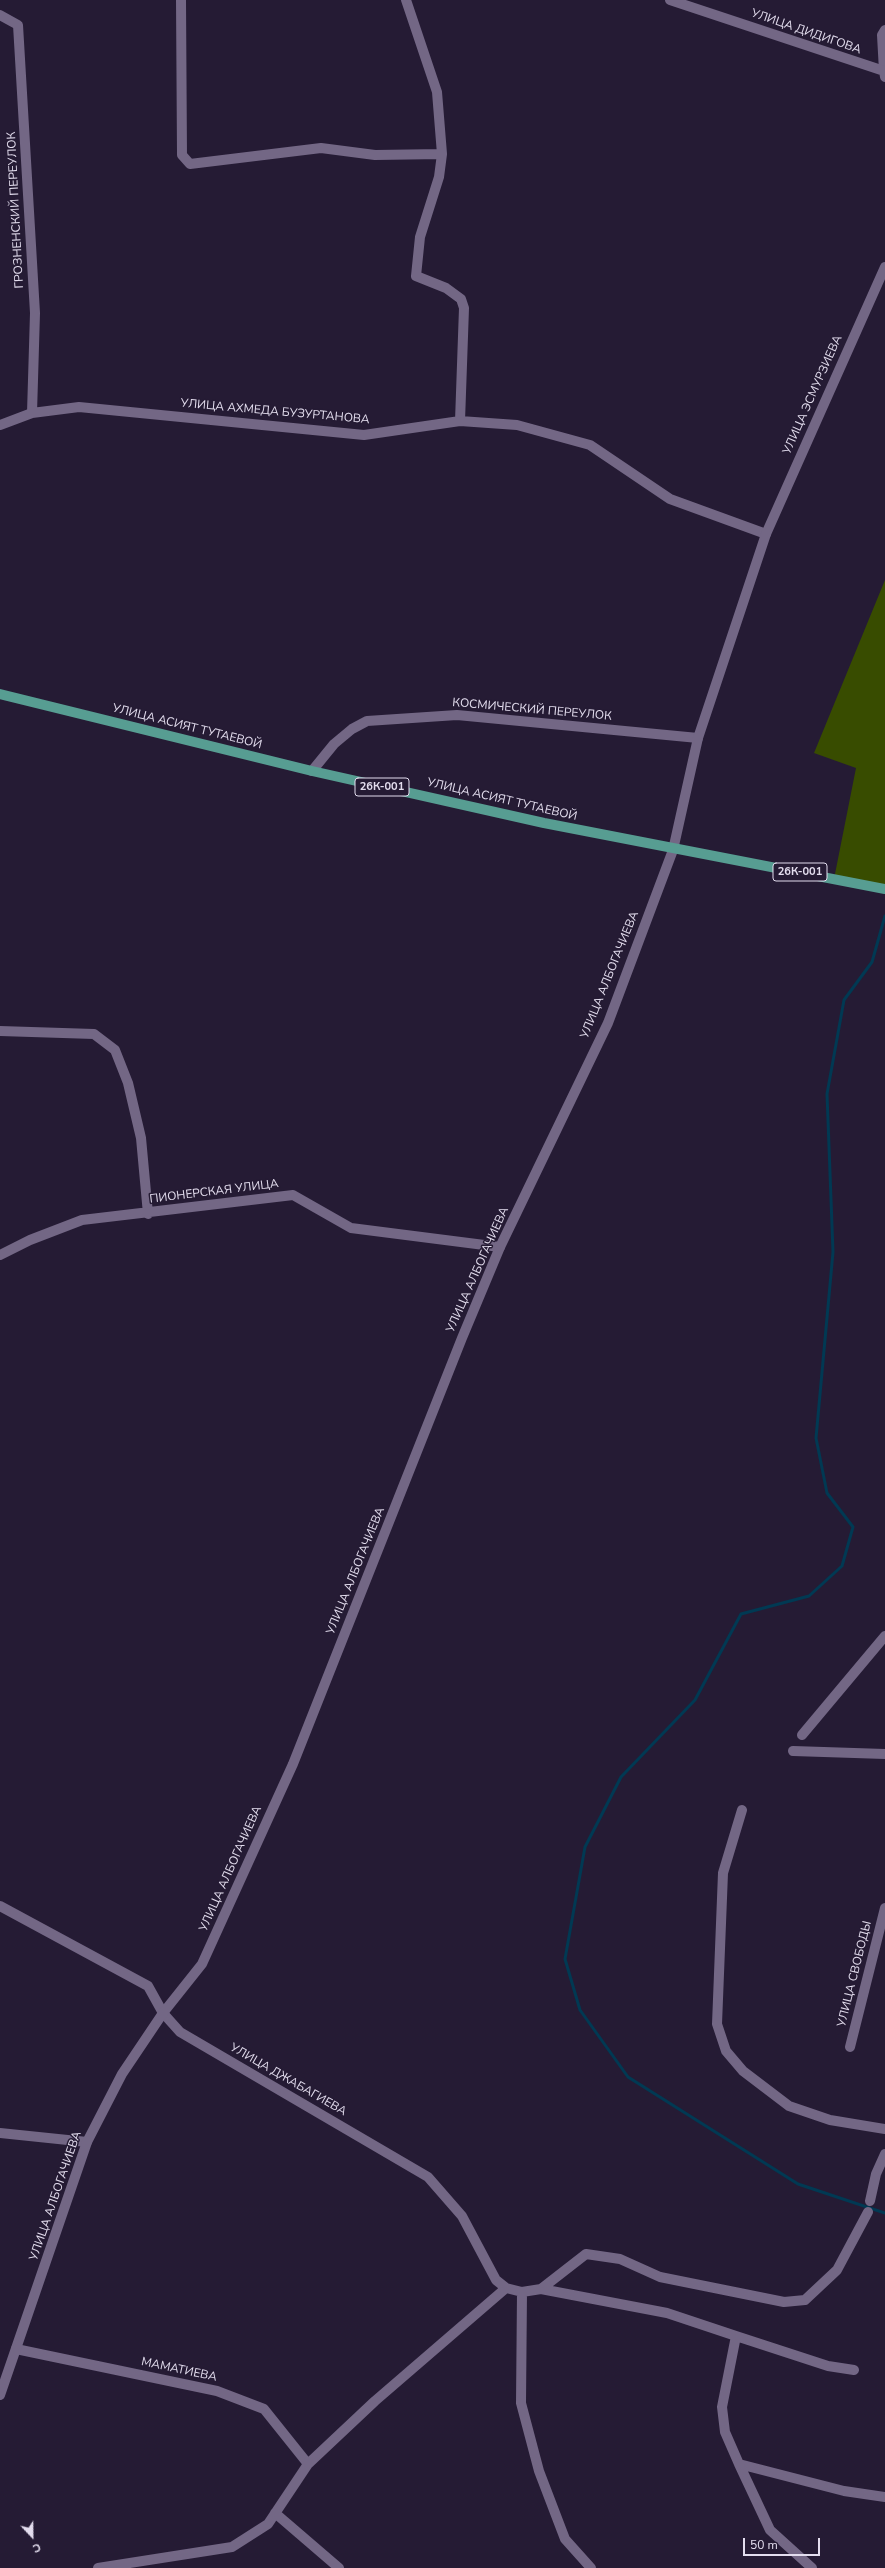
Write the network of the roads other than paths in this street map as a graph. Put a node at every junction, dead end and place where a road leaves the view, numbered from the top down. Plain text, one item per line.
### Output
1 (181, 0) edge
2 (406, 0) edge
3 (670, 0) edge
4 (0, 15) edge
5 (885, 30) edge
6 (884, 74) edge
7 (442, 154) junction
8 (885, 267) edge
9 (32, 413) junction
10 (460, 421) junction
11 (0, 425) edge
12 (766, 534) junction
13 (0, 694) edge
14 (698, 738) junction
15 (312, 771) junction
16 (673, 850) junction
17 (882, 888) edge
18 (0, 1031) edge
19 (148, 1214) junction
20 (500, 1247) junction
21 (0, 1255) edge
22 (885, 1636) edge
23 (802, 1735) dead end
24 (793, 1751) dead end
25 (885, 1754) edge
26 (742, 1810) dead end
27 (0, 1906) edge
28 (885, 1908) edge
29 (163, 2013) junction
30 (850, 2047) dead end
31 (885, 2129) edge
32 (0, 2133) edge
33 (87, 2142) junction
34 (885, 2154) edge
35 (870, 2200) dead end
36 (868, 2212) dead end
37 (506, 2288) junction
38 (541, 2289) junction
39 (522, 2292) junction
40 (736, 2336) junction
41 (16, 2349) junction
42 (854, 2370) dead end
43 (0, 2395) edge
44 (308, 2464) junction
45 (739, 2464) junction
46 (885, 2497) edge
47 (275, 2513) junction
48 (102, 2568) edge
49 (339, 2568) edge
50 (591, 2568) edge
51 (812, 2568) edge

1 - 7 street
2 - 7 street
3 - 6 street, УЛИЦА ДИДИГОВА
4 - 9 street, ГРОЗНЕНСКИЙ ПЕРЕУЛОК
5 - 6 street
7 - 10 street
8 - 12 street, УЛИЦА ЭСМУРЗИЕВА
9 - 10 street, УЛИЦА АХМЕДА БУЗУРТАНОВА
9 - 11 street, УЛИЦА АХМЕДА БУЗУРТАНОВА
10 - 12 street, УЛИЦА АХМЕДА БУЗУРТАНОВА
12 - 14 street, УЛИЦА ЭСМУРЗИЕВА
13 - 15 main road, УЛИЦА АСИЯТ ТУТАЕВОЙ / 26К-001
14 - 15 street, КОСМИЧЕСКИЙ ПЕРЕУЛОК
14 - 16 street, УЛИЦА АЛБОГАЧИЕВА
15 - 16 main road, УЛИЦА АСИЯТ ТУТАЕВОЙ / 26К-001
16 - 17 main road, УЛИЦА АСИЯТ ТУТАЕВОЙ / 26К-001
16 - 20 street, УЛИЦА АЛБОГАЧИЕВА
18 - 19 street
19 - 20 street, ПИОНЕРСКАЯ УЛИЦА
19 - 21 street, ПИОНЕРСКАЯ УЛИЦА
20 - 29 street, УЛИЦА АЛБОГАЧИЕВА
22 - 23 street
24 - 25 street
26 - 31 street
27 - 29 street, УЛИЦА ДЖАБАГИЕВА
28 - 30 street, УЛИЦА СВОБОДЫ
29 - 33 street, УЛИЦА АЛБОГАЧИЕВА
29 - 37 street, УЛИЦА ДЖАБАГИЕВА
32 - 33 street
33 - 41 street, УЛИЦА АЛБОГАЧИЕВА
34 - 35 street
36 - 38 street
37 - 39 street
37 - 44 street
38 - 39 street
38 - 40 street
39 - 50 street
40 - 42 street
40 - 45 street
41 - 43 street, УЛИЦА АЛБОГАЧИЕВА
41 - 44 street, МАМАТИЕВА
44 - 47 street
45 - 46 street
45 - 51 street
47 - 48 street
47 - 49 street

